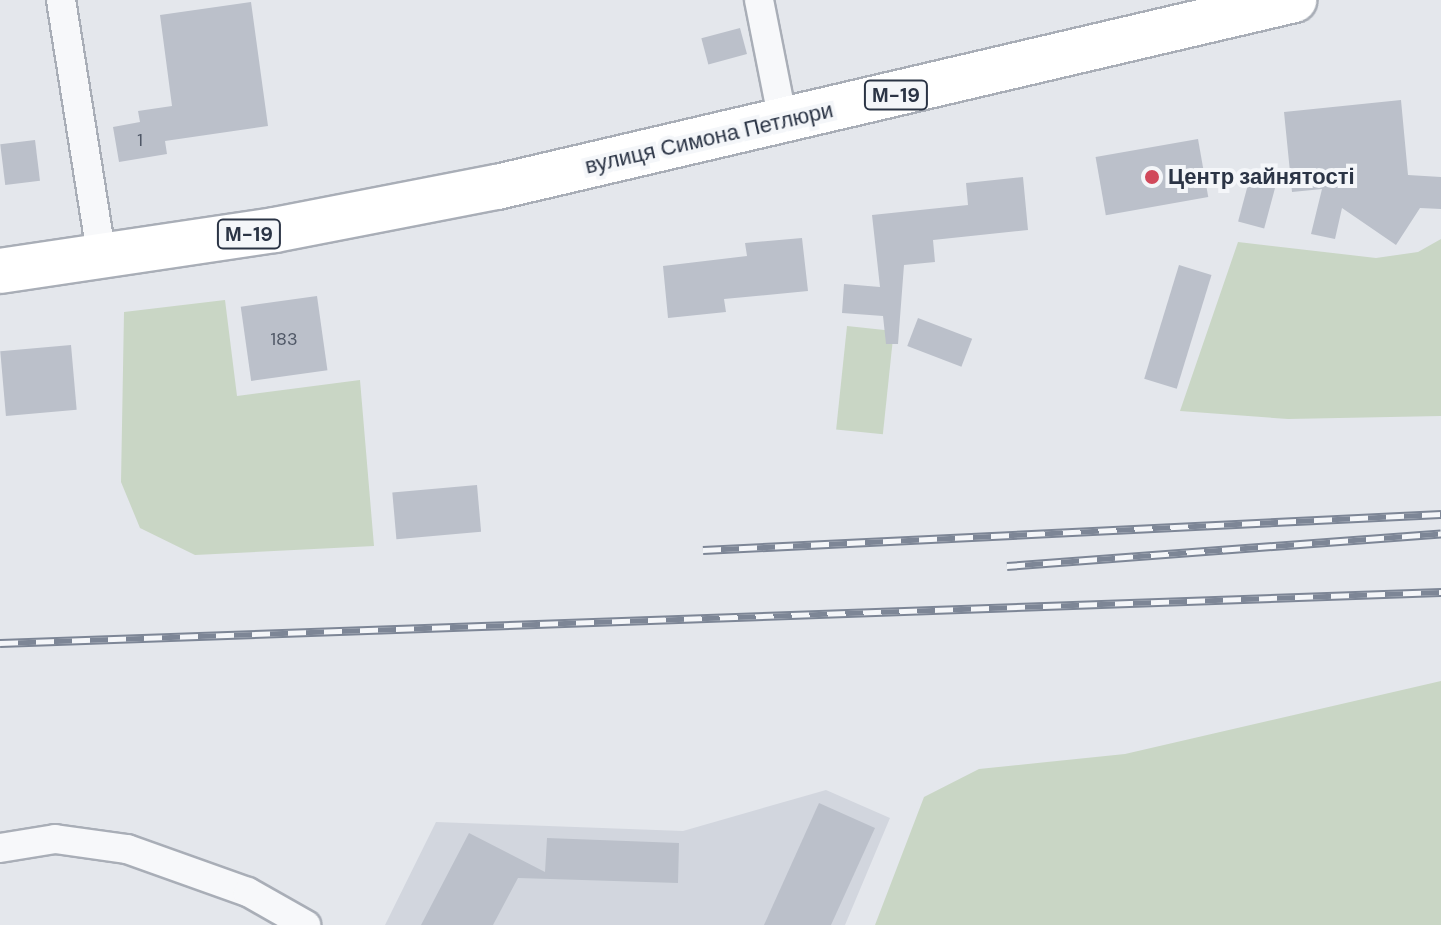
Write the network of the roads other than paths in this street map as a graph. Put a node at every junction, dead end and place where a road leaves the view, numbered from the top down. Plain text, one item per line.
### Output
1 (61, 0) edge
2 (759, 0) edge
3 (1294, 0) edge
4 (1204, 10) edge
5 (783, 121) junction
6 (102, 258) junction
7 (0, 271) edge
8 (0, 848) edge
9 (306, 925) edge

1 - 6 street
2 - 5 street
3 - 4 highway, вулиця Симона Петлюри / М-19
4 - 5 highway, вулиця Симона Петлюри / М-19
5 - 6 highway, вулиця Симона Петлюри / М-19
6 - 7 highway, М-19
8 - 9 street

